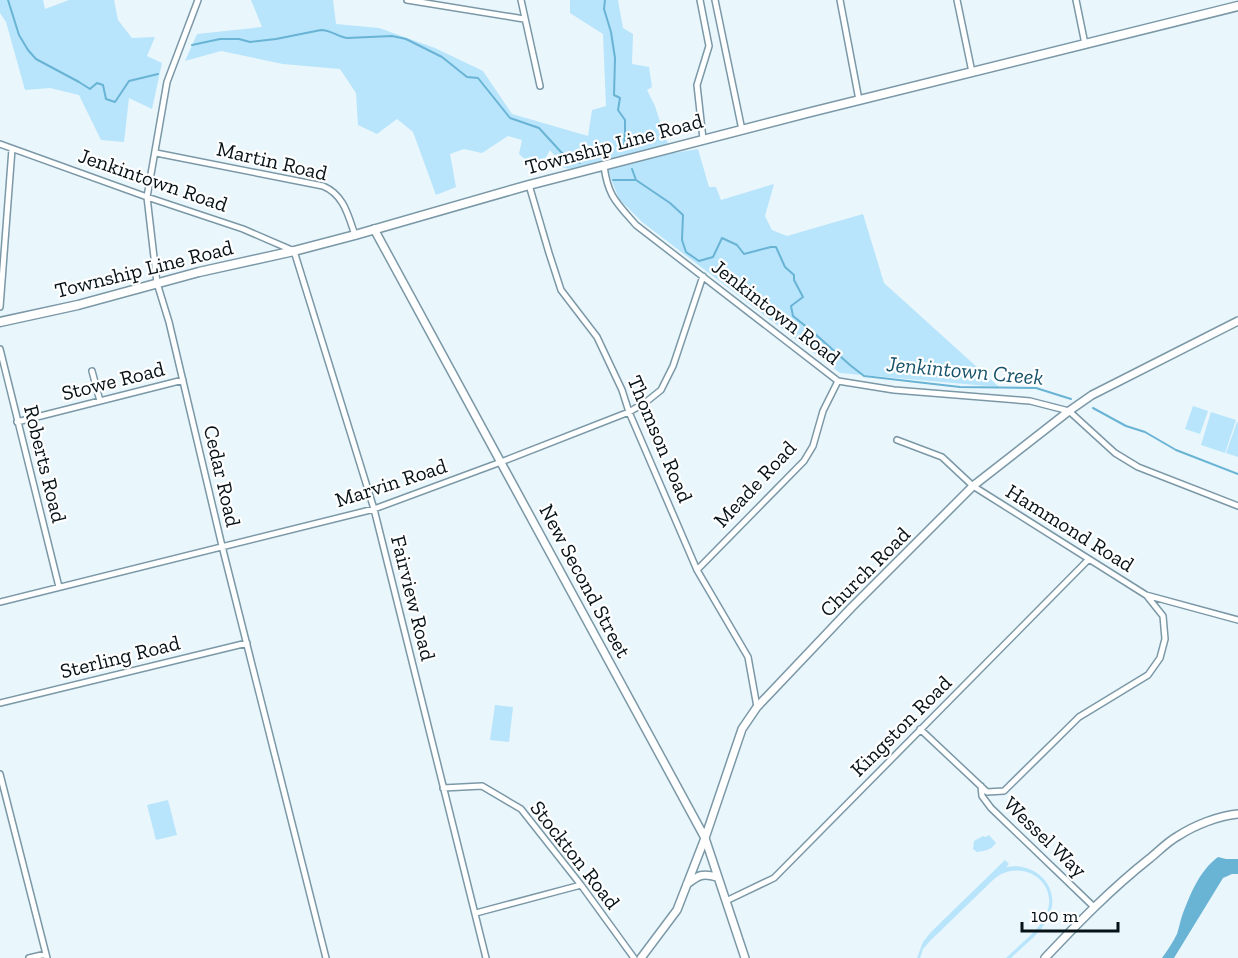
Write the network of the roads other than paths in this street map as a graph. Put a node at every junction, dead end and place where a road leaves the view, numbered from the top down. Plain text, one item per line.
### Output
1 (198, 0) edge
2 (407, 0) edge
3 (521, 0) edge
4 (700, 0) edge
5 (715, 0) edge
6 (840, 0) edge
7 (957, 0) edge
8 (1076, 0) edge
9 (1238, 6) edge
10 (524, 19) junction
11 (1085, 44) junction
12 (972, 72) junction
13 (540, 86) dead end
14 (860, 100) junction
15 (742, 130) junction
16 (703, 139) junction
17 (0, 144) edge
18 (12, 149) junction
19 (156, 153) junction
20 (604, 166) junction
21 (529, 185) junction
22 (147, 197) junction
23 (374, 229) junction
24 (355, 235) junction
25 (294, 251) junction
26 (703, 276) junction
27 (157, 283) junction
28 (0, 307) edge
29 (1238, 321) edge
30 (0, 322) edge
31 (0, 350) edge
32 (92, 371) dead end
33 (183, 380) junction
34 (838, 381) junction
35 (99, 401) junction
36 (1069, 411) junction
37 (629, 412) junction
38 (17, 422) junction
39 (897, 440) dead end
40 (501, 462) junction
41 (973, 486) junction
42 (1238, 506) edge
43 (374, 509) junction
44 (222, 546) junction
45 (1088, 560) junction
46 (697, 570) junction
47 (59, 587) junction
48 (1146, 595) junction
49 (0, 602) edge
50 (1238, 620) edge
51 (247, 643) junction
52 (0, 703) edge
53 (757, 707) junction
54 (920, 729) junction
55 (0, 774) edge
56 (981, 786) junction
57 (443, 788) junction
58 (3, 799) edge
59 (1238, 814) edge
60 (705, 838) junction
61 (717, 876) junction
62 (687, 884) junction
63 (581, 885) junction
64 (726, 901) junction
65 (1094, 907) junction
66 (476, 913) junction
67 (46, 956) edge
68 (29, 958) edge
69 (326, 958) edge
70 (486, 958) edge
71 (634, 958) edge
72 (641, 958) edge
73 (745, 958) edge
74 (1045, 958) edge

1 - 19 street, Cedar Road
2 - 10 street
3 - 10 street
4 - 16 street
5 - 15 street
6 - 14 street
7 - 12 street
8 - 11 street
9 - 11 main road, Township Line Road
10 - 13 street
11 - 12 main road, Township Line Road
12 - 14 main road, Township Line Road
14 - 15 main road, Township Line Road
15 - 16 main road, Township Line Road
16 - 20 main road, Township Line Road
17 - 18 street, Jenkintown Road
18 - 22 street, Jenkintown Road
18 - 28 street
19 - 22 street, Cedar Road
19 - 24 street, Martin Road
20 - 21 main road, Township Line Road
20 - 26 street, Jenkintown Road
21 - 23 main road, Township Line Road
21 - 37 street, Thomson Road
22 - 25 street, Jenkintown Road
22 - 27 street, Cedar Road
23 - 24 main road, Township Line Road
23 - 40 street, New Second Street
24 - 25 main road, Township Line Road
25 - 27 main road, Township Line Road
25 - 43 street, Fairview Road
26 - 34 street, Jenkintown Road
26 - 37 street, Marvin Road
27 - 30 main road, Township Line Road
27 - 33 street, Cedar Road
29 - 36 street, Church Road
31 - 38 street, Roberts Road
32 - 35 street
33 - 35 street, Stowe Road
33 - 44 street, Cedar Road
34 - 36 street, Jenkintown Road
34 - 46 street, Meade Road
35 - 38 street, Stowe Road
36 - 41 street, Church Road
36 - 42 street, Jenkintown Road
37 - 40 street, Marvin Road
37 - 46 street, Thomson Road
38 - 47 street, Roberts Road
39 - 41 street, Hammond Road
40 - 43 street, Marvin Road
40 - 60 street, New Second Street
41 - 45 street, Hammond Road
41 - 53 street, Church Road
43 - 44 street, Marvin Road
43 - 57 street, Fairview Road
44 - 47 street, Marvin Road
44 - 51 street, Cedar Road
45 - 48 street, Hammond Road
45 - 54 street, Kingston Road
46 - 53 street, Thomson Road
47 - 49 street, Marvin Road
48 - 50 street, Hammond Road
48 - 56 street
51 - 52 street, Sterling Road
51 - 69 street, Cedar Road
53 - 60 street, Church Road
54 - 56 street, Wessel Way
54 - 64 street, Kingston Road
55 - 58 street
56 - 65 street, Wessel Way
57 - 63 street, Stockton Road
57 - 66 street, Fairview Road
58 - 67 street
59 - 65 street
60 - 61 street, New Second Street
60 - 62 street, Church Road
61 - 62 street
61 - 64 street, New Second Street
62 - 72 street, Church Road
63 - 66 street
63 - 71 street, Stockton Road
64 - 73 street, New Second Street
65 - 74 street
66 - 70 street, Fairview Road
67 - 68 street

